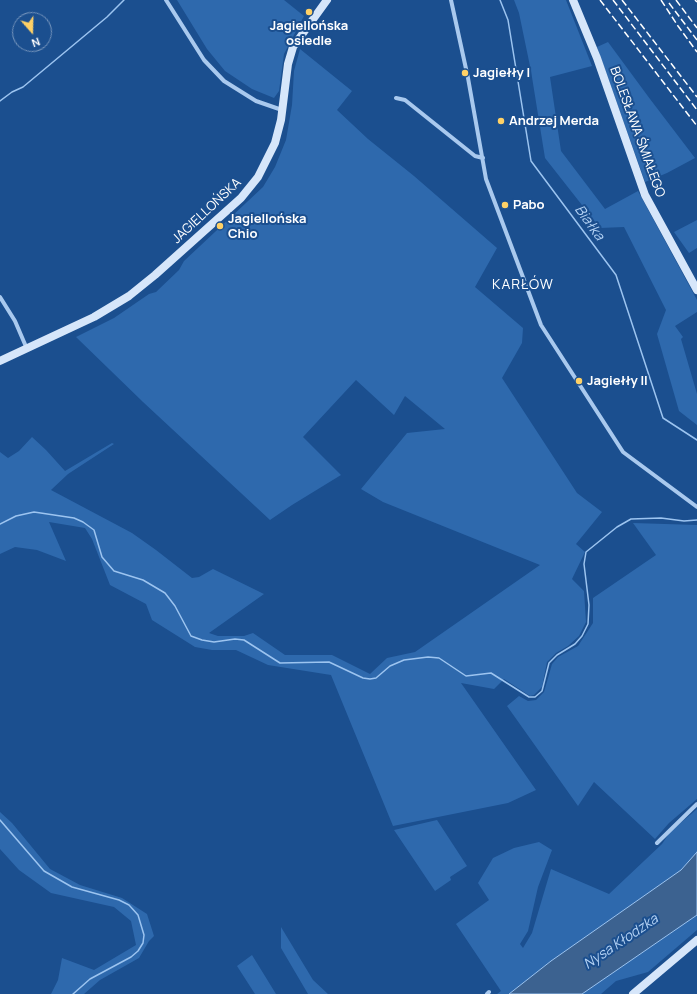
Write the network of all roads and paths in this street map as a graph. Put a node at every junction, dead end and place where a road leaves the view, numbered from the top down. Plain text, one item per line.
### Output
1 (166, 0) edge
2 (326, 0) edge
3 (451, 0) edge
4 (573, 0) edge
5 (396, 98) dead end
6 (283, 110) junction
7 (482, 158) junction
8 (697, 290) edge
9 (0, 297) edge
10 (27, 350) junction
11 (0, 361) edge
12 (697, 507) edge
13 (697, 804) edge
14 (657, 843) dead end
15 (697, 940) edge
16 (633, 994) edge

1 - 6 street
2 - 6 street, JAGIELLOŃSKA
3 - 7 street
4 - 8 street, BOLESŁAWA ŚMIAŁEGO
5 - 7 street
6 - 10 street, JAGIELLOŃSKA
7 - 12 street
9 - 10 street
10 - 11 street, JAGIELLOŃSKA
13 - 14 street
15 - 16 street

